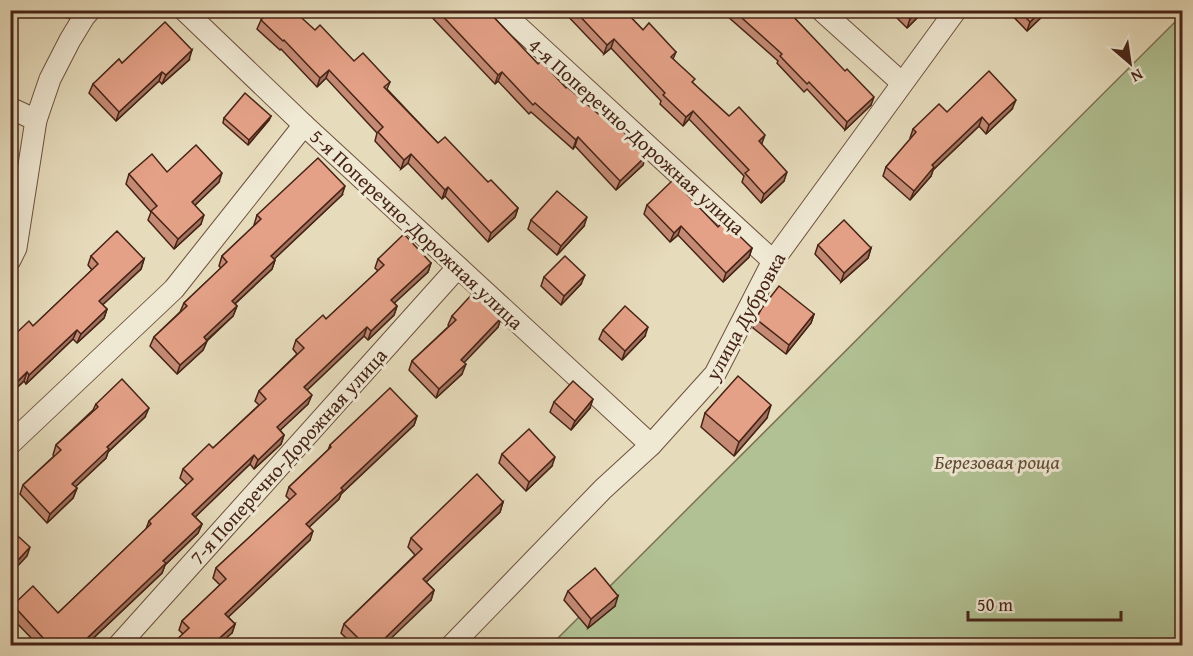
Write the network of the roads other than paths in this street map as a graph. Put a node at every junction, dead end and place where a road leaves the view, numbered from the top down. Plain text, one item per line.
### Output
1 (61, 10) edge
2 (184, 10) edge
3 (500, 10) edge
4 (821, 10) edge
5 (956, 10) edge
6 (87, 14) edge
7 (902, 83) junction
8 (10, 108) edge
9 (36, 120) junction
10 (304, 125) junction
11 (10, 260) edge
12 (773, 261) junction
13 (458, 267) junction
14 (11, 444) edge
15 (651, 446) junction
16 (118, 645) edge
17 (451, 645) edge

1 - 6 lane
2 - 10 street, 5-я Поперечно-Дорожная улица
3 - 12 street, 4-я Поперечно-Дорожная улица
4 - 7 street
5 - 7 street, улица Дубровка
6 - 9 street
7 - 12 street, улица Дубровка
8 - 9 street
9 - 11 street
10 - 13 street, 5-я Поперечно-Дорожная улица
10 - 14 street
12 - 15 street, улица Дубровка
13 - 15 street, 5-я Поперечно-Дорожная улица
13 - 16 street, 7-я Поперечно-Дорожная улица
15 - 17 street, улица Дубровка

